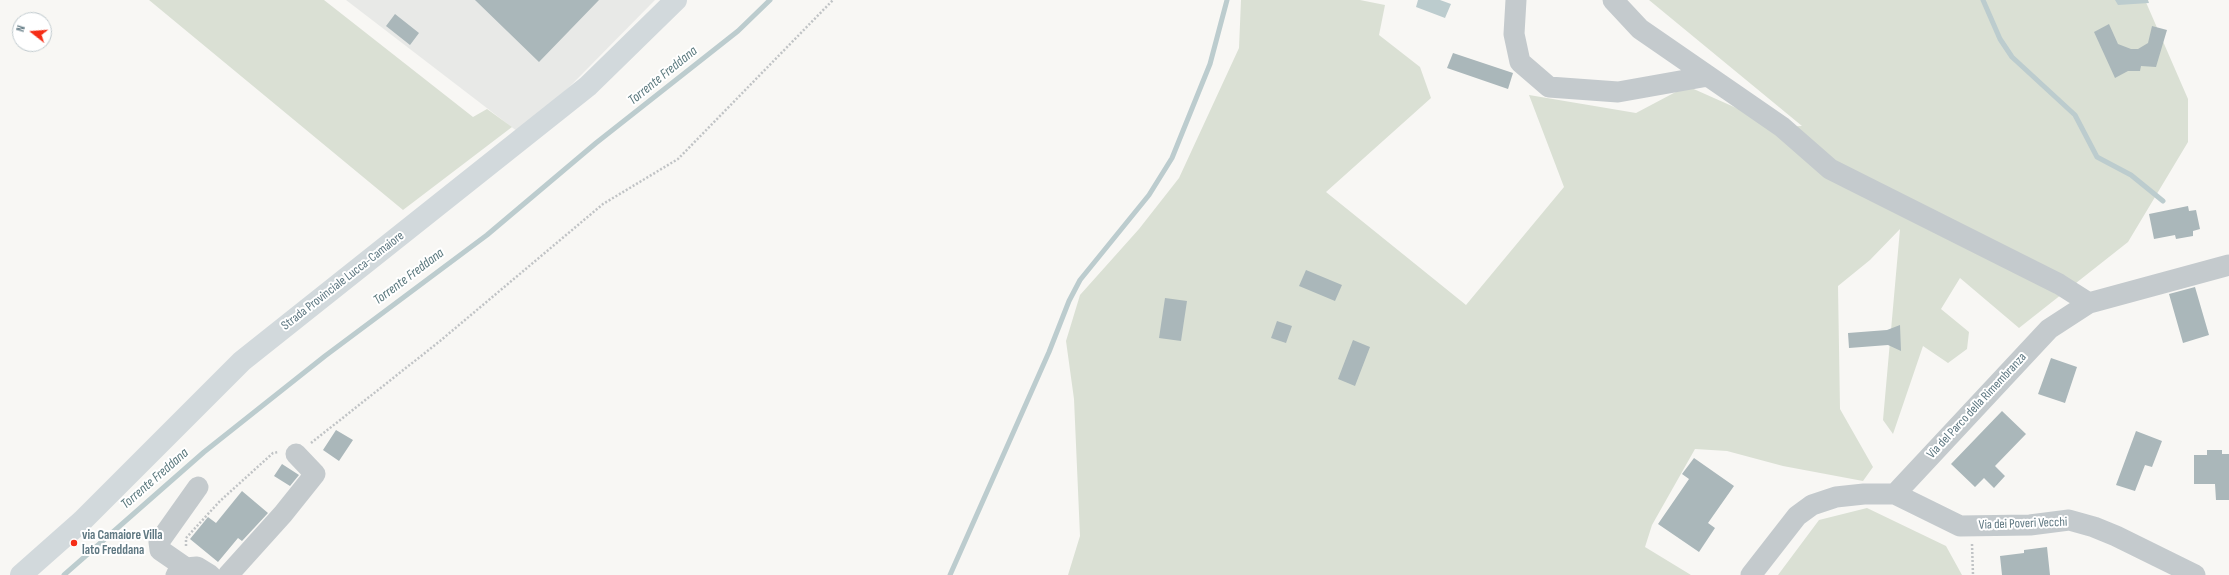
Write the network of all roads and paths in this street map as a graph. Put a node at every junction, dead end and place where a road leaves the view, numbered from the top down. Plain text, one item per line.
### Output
1 (676, 0) edge
2 (833, 0) edge
3 (1516, 0) edge
4 (1613, 0) edge
5 (1708, 76) junction
6 (2229, 265) edge
7 (2088, 303) junction
8 (296, 454) junction
9 (198, 487) dead end
10 (1895, 494) junction
11 (1971, 525) junction
12 (192, 571) edge
13 (21, 575) edge
14 (228, 575) edge
15 (1751, 575) edge
16 (1973, 575) edge
17 (2195, 575) edge

1 - 13 main road, Strada Provinciale Lucca-Camaiore
2 - 8 path
3 - 5 street
4 - 5 street
5 - 7 street
6 - 7 street, Via del Parco della Rimembranza
7 - 10 street, Via del Parco della Rimembranza
8 - 12 path
8 - 14 street
9 - 12 street
10 - 11 street, Via dei Poveri Vecchi
10 - 15 street
11 - 16 path
11 - 17 street, Via dei Poveri Vecchi

